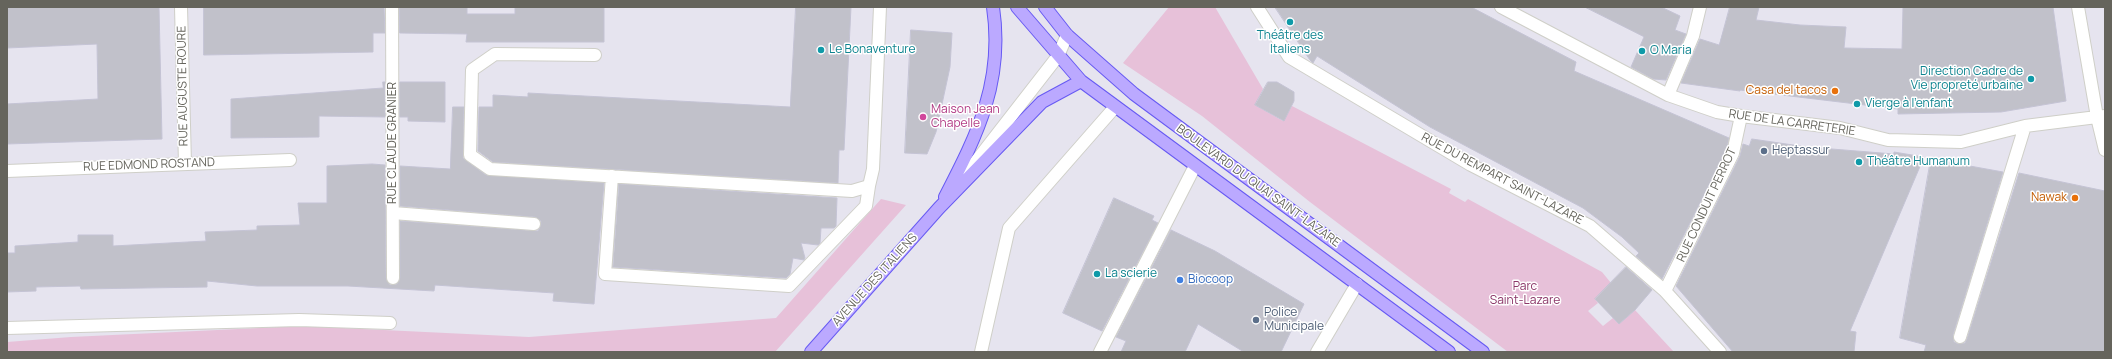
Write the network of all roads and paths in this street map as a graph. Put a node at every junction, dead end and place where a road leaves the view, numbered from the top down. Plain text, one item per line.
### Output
1 (181, 7) edge
2 (392, 7) edge
3 (880, 7) edge
4 (994, 7) edge
5 (1017, 7) edge
6 (1045, 7) edge
7 (1256, 7) edge
8 (1501, 7) edge
9 (1700, 7) edge
10 (2078, 7) edge
11 (1067, 35) junction
12 (595, 55) dead end
13 (1058, 56) junction
14 (1081, 81) junction
15 (1668, 96) junction
16 (1115, 107) junction
17 (1741, 116) junction
18 (2101, 116) edge
19 (2025, 126) junction
20 (2105, 150) edge
21 (290, 160) dead end
22 (185, 164) junction
23 (1195, 166) junction
24 (7, 171) edge
25 (612, 176) junction
26 (868, 186) junction
27 (939, 208) junction
28 (393, 213) junction
29 (534, 224) dead end
30 (393, 278) dead end
31 (1357, 284) junction
32 (1665, 291) junction
33 (390, 323) dead end
34 (7, 328) edge
35 (1960, 338) dead end
36 (811, 352) edge
37 (981, 352) edge
38 (1100, 352) edge
39 (1317, 352) edge
40 (1449, 352) edge
41 (1483, 352) edge
42 (1720, 352) edge

1 - 22 street, RUE AUGUSTE ROURE
2 - 28 street, RUE CLAUDE GRANIER
3 - 26 street
4 - 27 main road, AVENUE DES ITALIENS
5 - 13 main road, BOULEVARD DU QUAI SAINT-LAZARE
6 - 11 main road, BOULEVARD DU QUAI SAINT-LAZARE
7 - 32 street, RUE DU REMPART SAINT-LAZARE
8 - 15 street, RUE DE LA CARRETERIE
9 - 15 street
10 - 18 street
11 - 13 street
11 - 41 main road, BOULEVARD DU QUAI SAINT-LAZARE
12 - 25 street
13 - 14 main road, BOULEVARD DU QUAI SAINT-LAZARE
13 - 27 street
14 - 16 main road, BOULEVARD DU QUAI SAINT-LAZARE
14 - 27 main road, AVENUE DES ITALIENS
15 - 17 street, RUE DE LA CARRETERIE
16 - 23 main road, BOULEVARD DU QUAI SAINT-LAZARE
16 - 37 street
17 - 19 street, RUE DE LA CARRETERIE
17 - 32 street, RUE CONDUIT PERROT
18 - 19 street, RUE DE LA CARRETERIE
18 - 20 street
19 - 35 street
21 - 22 street, RUE EDMOND ROSTAND
22 - 24 street, RUE EDMOND ROSTAND
23 - 31 main road, BOULEVARD DU QUAI SAINT-LAZARE
23 - 38 street
25 - 26 street
25 - 26 street
27 - 36 main road, AVENUE DES ITALIENS
28 - 29 street
28 - 30 street, RUE CLAUDE GRANIER
31 - 39 street
31 - 40 main road, BOULEVARD DU QUAI SAINT-LAZARE
32 - 42 street, RUE DU REMPART SAINT-LAZARE
33 - 34 street

